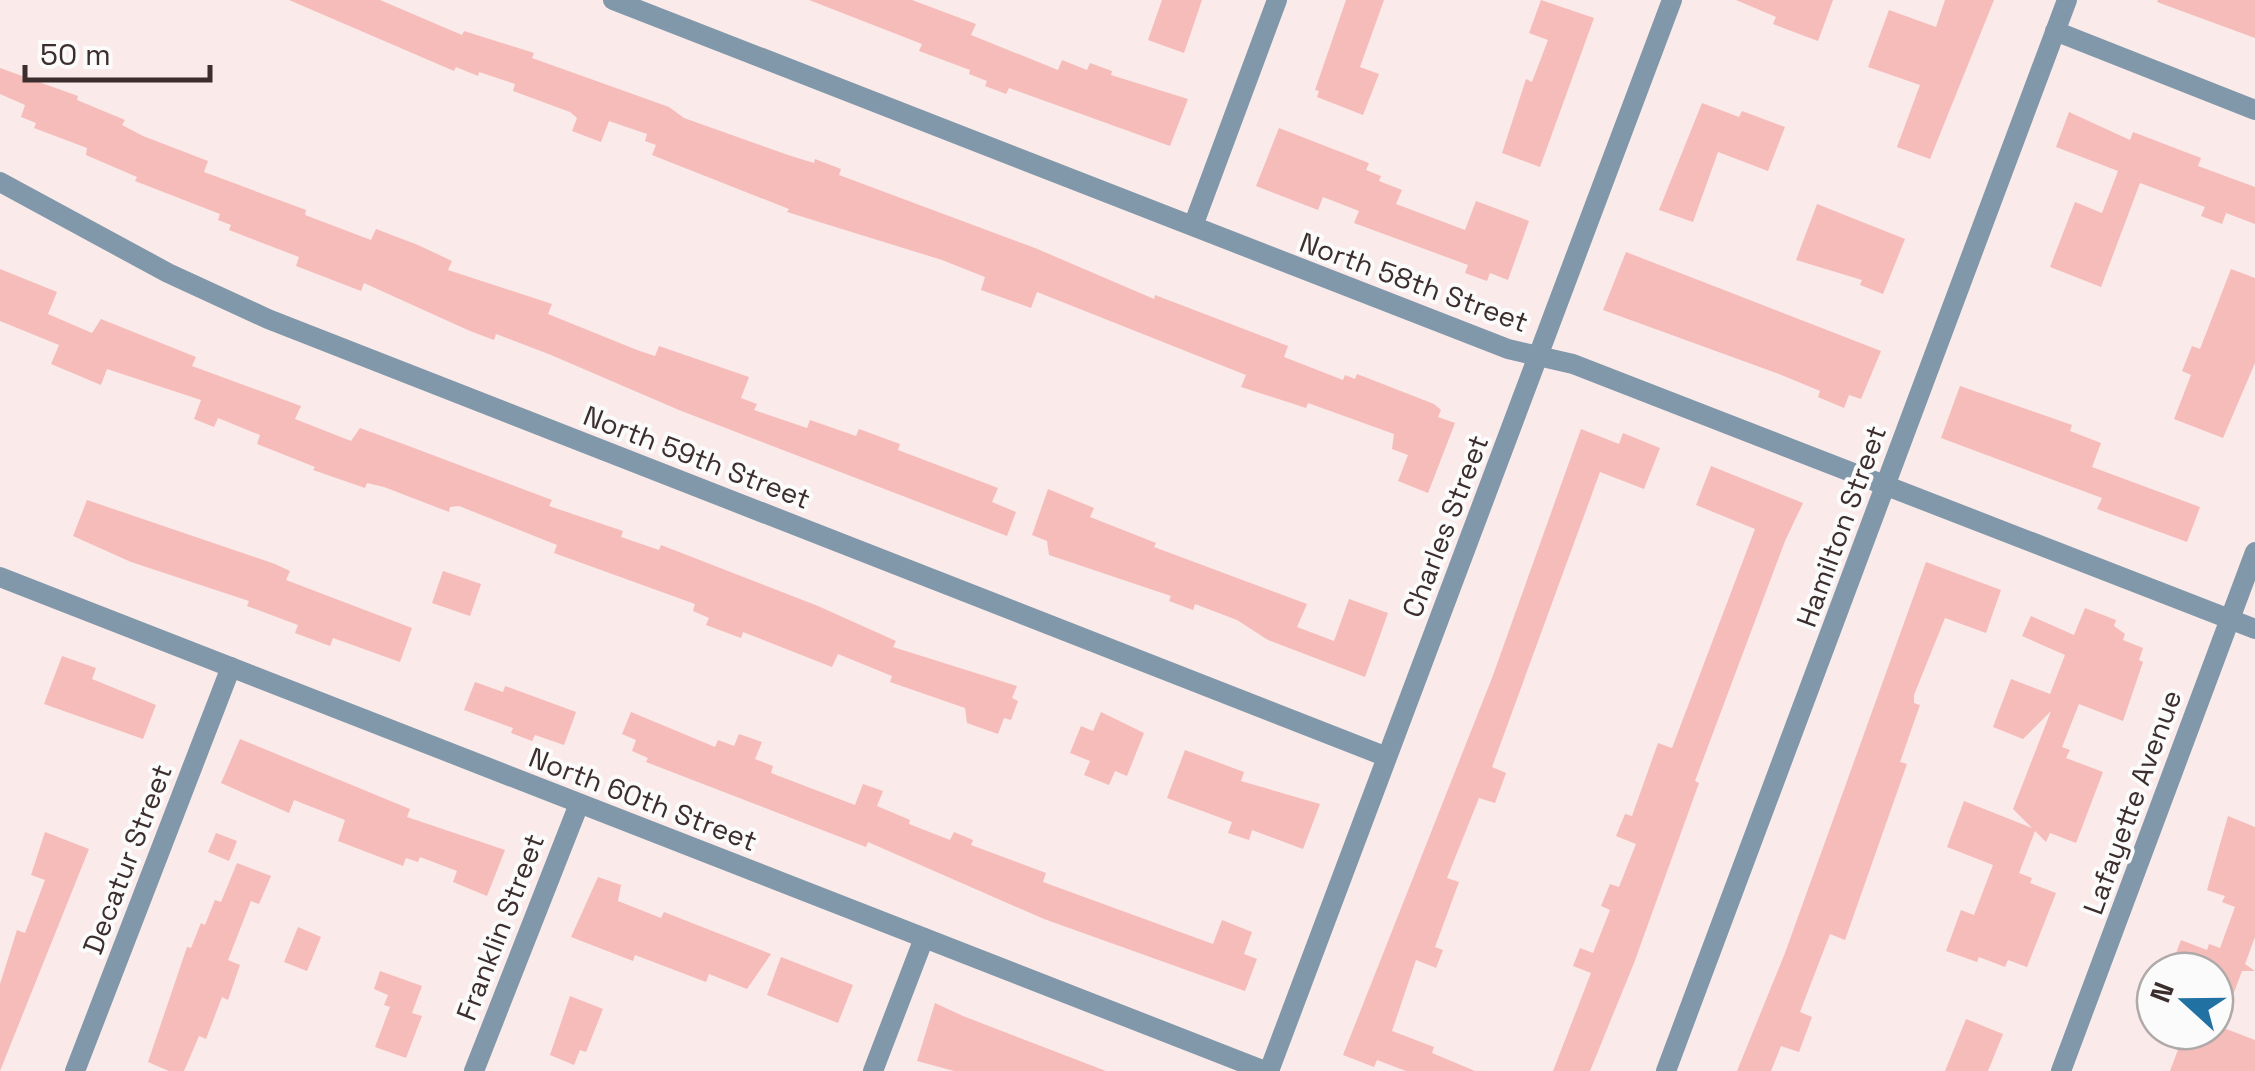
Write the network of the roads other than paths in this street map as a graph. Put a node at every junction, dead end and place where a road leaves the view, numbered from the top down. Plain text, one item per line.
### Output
1 (612, 0) edge
2 (1277, 0) edge
3 (1672, 0) edge
4 (2067, 0) edge
5 (2056, 31) junction
6 (2255, 110) edge
7 (0, 182) edge
8 (1193, 226) junction
9 (1538, 356) junction
10 (1885, 486) junction
11 (2255, 552) edge
12 (0, 577) edge
13 (2230, 619) junction
14 (2255, 629) edge
15 (231, 667) junction
16 (1387, 756) junction
17 (578, 804) junction
18 (924, 938) junction
19 (75, 1071) edge
20 (474, 1071) edge
21 (873, 1071) edge
22 (1267, 1071) edge
23 (1666, 1071) edge
24 (2062, 1071) edge

1 - 8 street, North 58th Street
2 - 8 street
3 - 9 street, Charles Street
4 - 5 street, Hamilton Street
5 - 6 street
5 - 10 street, Hamilton Street
7 - 16 street, North 59th Street
8 - 9 street, North 58th Street
9 - 10 street, North 58th Street
9 - 16 street, Charles Street
10 - 13 street, North 58th Street
10 - 23 street, Hamilton Street
11 - 13 street, Lafayette Avenue
12 - 15 street, North 60th Street
13 - 14 street, North 58th Street
13 - 24 street, Lafayette Avenue
15 - 17 street, North 60th Street
15 - 19 street, Decatur Street
16 - 22 street, Charles Street
17 - 18 street, North 60th Street
17 - 20 street, Franklin Street
18 - 21 street
18 - 22 street, North 60th Street

